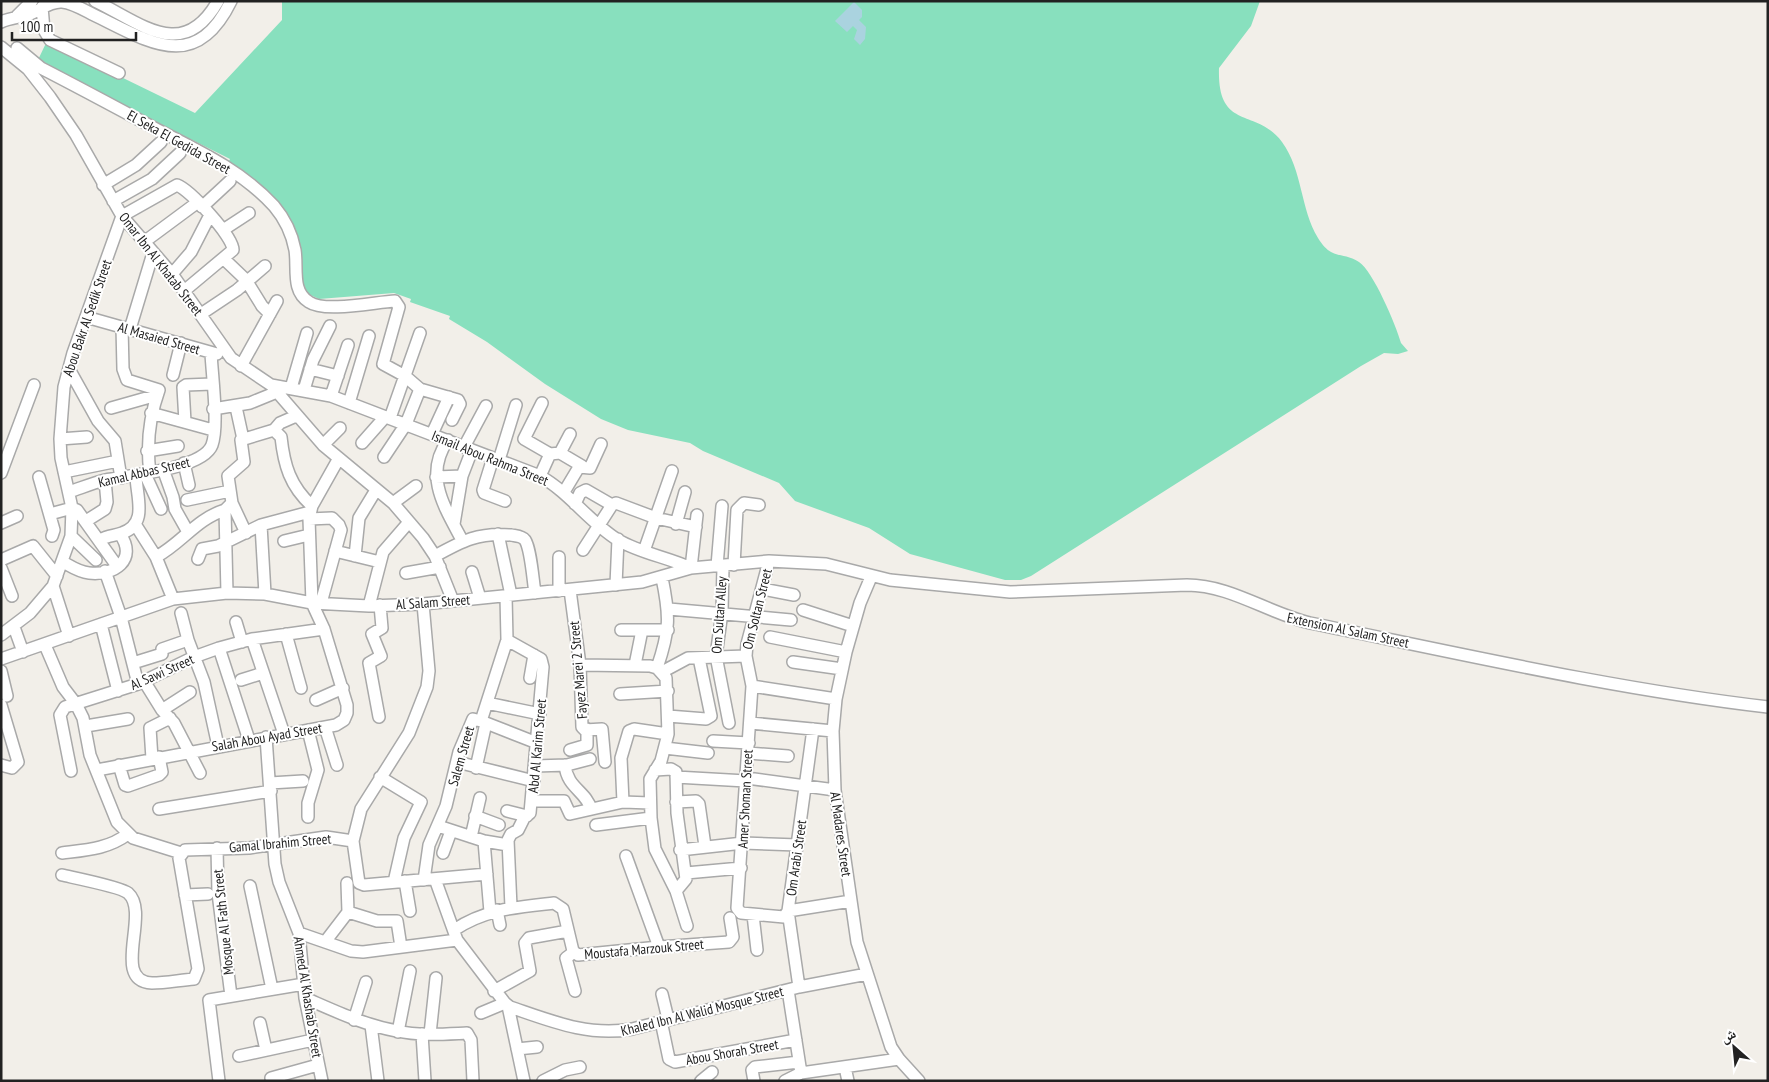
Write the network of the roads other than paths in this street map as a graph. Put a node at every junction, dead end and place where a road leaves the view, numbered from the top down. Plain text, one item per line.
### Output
1 (95, 1) edge
2 (218, 1) edge
3 (231, 1) edge
4 (71, 2) edge
5 (35, 5) edge
6 (1, 22) edge
7 (171, 41) junction
8 (1, 47) edge
9 (17, 48) dead end
10 (119, 73) dead end
11 (161, 142) dead end
12 (180, 153) dead end
13 (147, 165) dead end
14 (154, 177) junction
15 (230, 181) dead end
16 (103, 185) junction
17 (162, 193) junction
18 (113, 201) junction
19 (203, 208) junction
20 (249, 213) dead end
21 (122, 216) junction
22 (223, 230) junction
23 (144, 242) junction
24 (153, 252) junction
25 (224, 259) junction
26 (265, 266) dead end
27 (172, 274) junction
28 (246, 280) junction
29 (184, 290) junction
30 (277, 301) dead end
31 (201, 314) junction
32 (270, 314) junction
33 (86, 317) junction
34 (330, 326) dead end
35 (126, 328) junction
36 (420, 332) dead end
37 (307, 333) dead end
38 (369, 336) dead end
39 (181, 343) junction
40 (348, 345) dead end
41 (211, 353) junction
42 (231, 358) junction
43 (241, 366) junction
44 (69, 369) junction
45 (310, 369) junction
46 (173, 375) dead end
47 (338, 376) junction
48 (404, 376) junction
49 (212, 384) junction
50 (34, 385) dead end
51 (291, 388) junction
52 (274, 389) junction
53 (420, 389) junction
54 (304, 390) junction
55 (158, 393) junction
56 (331, 396) junction
57 (449, 397) junction
58 (349, 403) junction
59 (542, 403) dead end
60 (516, 405) dead end
61 (486, 406) dead end
62 (236, 407) junction
63 (111, 408) dead end
64 (214, 409) junction
65 (151, 413) junction
66 (296, 416) junction
67 (388, 417) junction
68 (452, 420) dead end
69 (185, 422) junction
70 (406, 424) junction
71 (340, 428) dead end
72 (213, 430) junction
73 (274, 430) junction
74 (432, 434) junction
75 (570, 434) dead end
76 (87, 437) dead end
77 (60, 439) junction
78 (242, 439) junction
79 (448, 440) junction
80 (362, 443) dead end
81 (323, 444) junction
82 (600, 444) dead end
83 (178, 446) dead end
84 (468, 448) junction
85 (147, 451) junction
86 (555, 454) junction
87 (339, 458) junction
88 (384, 458) dead end
89 (496, 459) junction
90 (118, 461) junction
91 (184, 463) junction
92 (582, 466) junction
93 (163, 469) junction
94 (672, 471) dead end
95 (64, 472) junction
96 (1, 473) edge
97 (144, 474) junction
98 (462, 476) junction
99 (540, 476) junction
100 (38, 477) dead end
101 (436, 477) junction
102 (121, 478) junction
103 (105, 480) junction
104 (189, 485) dead end
105 (416, 486) dead end
106 (376, 490) junction
107 (230, 491) junction
108 (69, 492) junction
109 (564, 492) junction
110 (685, 492) dead end
111 (187, 500) dead end
112 (505, 501) dead end
113 (393, 504) junction
114 (575, 504) junction
115 (612, 504) junction
116 (759, 505) dead end
117 (722, 506) dead end
118 (229, 507) junction
119 (72, 508) junction
120 (161, 509) dead end
121 (310, 512) junction
122 (50, 514) junction
123 (697, 515) dead end
124 (17, 516) dead end
125 (656, 518) junction
126 (86, 521) junction
127 (409, 522) junction
128 (1, 523) edge
129 (135, 524) junction
130 (454, 524) junction
131 (676, 524) junction
132 (261, 525) junction
133 (598, 525) junction
134 (696, 527) junction
135 (341, 530) junction
136 (357, 530) junction
137 (188, 532) junction
138 (246, 533) junction
139 (120, 534) junction
140 (498, 534) junction
141 (309, 535) junction
142 (52, 536) dead end
143 (71, 536) junction
144 (618, 539) junction
145 (100, 540) junction
146 (462, 540) junction
147 (227, 541) junction
148 (284, 541) dead end
149 (583, 550) dead end
150 (335, 551) junction
151 (644, 551) junction
152 (355, 556) junction
153 (156, 557) junction
154 (559, 557) dead end
155 (198, 559) dead end
156 (1, 560) edge
157 (96, 560) dead end
158 (769, 561) junction
159 (63, 562) junction
160 (380, 562) junction
161 (438, 562) junction
162 (117, 566) junction
163 (724, 566) junction
164 (1, 568) edge
165 (691, 568) junction
166 (105, 571) junction
167 (472, 572) dead end
168 (406, 573) dead end
169 (871, 577) junction
170 (662, 578) junction
171 (55, 581) junction
172 (616, 585) junction
173 (762, 589) junction
174 (565, 590) junction
175 (227, 593) junction
176 (535, 593) junction
177 (265, 594) junction
178 (794, 595) dead end
179 (12, 596) dead end
180 (509, 596) junction
181 (480, 598) junction
182 (173, 599) junction
183 (453, 601) junction
184 (316, 603) junction
185 (423, 604) junction
186 (374, 606) junction
187 (669, 610) junction
188 (804, 610) dead end
189 (722, 612) junction
190 (181, 613) dead end
191 (755, 615) junction
192 (121, 617) junction
193 (791, 620) dead end
194 (236, 622) dead end
195 (101, 624) junction
196 (853, 626) junction
197 (14, 627) junction
198 (324, 629) junction
199 (621, 630) dead end
200 (642, 630) junction
201 (668, 630) junction
202 (286, 634) junction
203 (1, 635) edge
204 (69, 636) junction
205 (770, 636) dead end
206 (188, 640) junction
207 (507, 640) junction
208 (247, 641) junction
209 (45, 645) junction
210 (219, 648) junction
211 (22, 652) junction
212 (846, 652) junction
213 (534, 655) junction
214 (716, 656) junction
215 (746, 656) junction
216 (194, 657) junction
217 (699, 658) junction
218 (1, 659) edge
219 (793, 662) dead end
220 (133, 663) junction
221 (580, 665) junction
222 (635, 666) junction
223 (842, 669) junction
224 (1, 670) edge
225 (659, 670) junction
226 (264, 672) junction
227 (530, 678) dead end
228 (241, 680) dead end
229 (141, 682) junction
230 (752, 686) junction
231 (301, 688) dead end
232 (344, 688) junction
233 (118, 691) junction
234 (668, 691) junction
235 (190, 692) dead end
236 (620, 694) dead end
237 (836, 699) junction
238 (4, 700) edge
239 (316, 700) dead end
240 (487, 703) junction
241 (76, 704) junction
242 (1767, 706) edge
243 (166, 714) junction
244 (540, 714) junction
245 (668, 716) junction
246 (379, 717) dead end
247 (128, 719) dead end
248 (484, 722) junction
249 (729, 723) dead end
250 (750, 723) junction
251 (86, 726) junction
252 (325, 727) junction
253 (587, 729) junction
254 (813, 729) junction
255 (308, 730) junction
256 (833, 731) junction
257 (284, 734) junction
258 (668, 734) junction
259 (266, 737) junction
260 (249, 740) junction
261 (713, 741) dead end
262 (537, 742) junction
263 (218, 746) junction
264 (665, 748) junction
265 (748, 748) junction
266 (570, 750) dead end
267 (190, 751) junction
268 (708, 753) dead end
269 (788, 756) dead end
270 (156, 758) junction
271 (590, 759) dead end
272 (457, 762) junction
273 (605, 762) dead end
274 (1, 765) edge
275 (119, 765) junction
276 (337, 765) dead end
277 (565, 765) junction
278 (535, 766) junction
279 (476, 768) junction
280 (70, 770) dead end
281 (97, 770) junction
282 (655, 770) junction
283 (200, 773) dead end
284 (380, 777) junction
285 (676, 777) junction
286 (746, 780) junction
287 (303, 781) dead end
288 (534, 781) junction
289 (805, 786) junction
290 (270, 787) junction
291 (835, 790) junction
292 (480, 798) dead end
293 (532, 801) junction
294 (623, 802) junction
295 (676, 802) junction
296 (650, 803) junction
297 (159, 809) dead end
298 (591, 809) junction
299 (507, 811) dead end
300 (475, 816) junction
301 (528, 816) junction
302 (308, 817) dead end
303 (651, 818) junction
304 (499, 825) dead end
305 (596, 825) dead end
306 (438, 826) junction
307 (451, 832) junction
308 (128, 834) junction
309 (470, 837) junction
310 (484, 841) junction
311 (353, 842) junction
312 (743, 843) junction
313 (273, 845) junction
314 (508, 845) junction
315 (798, 845) junction
316 (705, 846) junction
317 (217, 848) junction
318 (680, 850) junction
319 (62, 853) dead end
320 (181, 853) junction
321 (443, 854) dead end
322 (626, 856) dead end
323 (741, 868) junction
324 (686, 872) junction
325 (487, 874) junction
326 (62, 875) dead end
327 (430, 879) junction
328 (400, 882) junction
329 (346, 883) dead end
330 (250, 886) dead end
331 (676, 891) junction
332 (208, 894) dead end
333 (185, 895) junction
334 (851, 902) junction
335 (511, 907) junction
336 (410, 911) dead end
337 (493, 911) junction
338 (348, 912) junction
339 (788, 912) junction
340 (734, 915) junction
341 (753, 915) junction
342 (500, 925) dead end
343 (687, 926) dead end
344 (568, 931) junction
345 (299, 933) junction
346 (456, 935) junction
347 (325, 942) junction
348 (658, 946) junction
349 (401, 947) junction
350 (757, 950) dead end
351 (574, 952) junction
352 (410, 971) dead end
353 (867, 974) junction
354 (436, 978) dead end
355 (366, 982) dead end
356 (304, 984) junction
357 (793, 988) junction
358 (272, 989) junction
359 (494, 991) junction
360 (575, 991) dead end
361 (662, 994) dead end
362 (231, 996) junction
363 (305, 998) junction
364 (506, 1004) junction
365 (481, 1012) dead end
366 (354, 1020) junction
367 (664, 1020) junction
368 (260, 1023) dead end
369 (370, 1025) junction
370 (398, 1032) junction
371 (426, 1034) junction
372 (314, 1040) junction
373 (796, 1040) junction
374 (537, 1047) dead end
375 (266, 1050) junction
376 (518, 1050) junction
377 (239, 1056) dead end
378 (899, 1059) junction
379 (318, 1065) junction
380 (580, 1067) dead end
381 (845, 1067) junction
382 (800, 1068) junction
383 (712, 1072) dead end
384 (828, 1075) edge
385 (271, 1078) dead end
386 (786, 1080) edge
387 (219, 1081) edge
388 (322, 1081) edge
389 (378, 1081) edge
390 (425, 1081) edge
391 (473, 1081) edge
392 (524, 1081) edge
393 (543, 1081) edge
394 (701, 1081) edge
395 (754, 1081) edge
396 (848, 1081) edge
397 (919, 1081) edge

1 - 7 street
2 - 7 street
3 - 7 street
4 - 5 street
4 - 7 street
5 - 6 street
5 - 10 street
8 - 16 street, Omar Ibn Al Khatab Street
9 - 48 street, El Seka El Gedida Street
11 - 16 street
12 - 14 street
13 - 14 street
14 - 17 street
14 - 18 street
15 - 19 street
16 - 18 street, Omar Ibn Al Khatab Street
17 - 19 street
17 - 21 street
18 - 21 street, Omar Ibn Al Khatab Street
19 - 22 street
19 - 23 street
19 - 27 street
20 - 22 street
21 - 23 street, Omar Ibn Al Khatab Street
21 - 33 street, Abou Bakr Al Sedik Street
22 - 25 street
23 - 24 street, Omar Ibn Al Khatab Street
24 - 27 street, Omar Ibn Al Khatab Street
24 - 35 street
25 - 28 street
25 - 29 street
26 - 28 street
27 - 29 street, Omar Ibn Al Khatab Street
28 - 31 street
28 - 32 street
29 - 31 street, Omar Ibn Al Khatab Street
30 - 32 street
31 - 42 street, Omar Ibn Al Khatab Street
32 - 43 street
33 - 35 street, Al Masaied Street
33 - 44 street, Abou Bakr Al Sedik Street
34 - 45 street
35 - 39 street, Al Masaied Street
35 - 55 street
36 - 48 street
37 - 51 street
38 - 58 street
39 - 41 street, Al Masaied Street
39 - 46 street
40 - 47 street
41 - 42 street, Al Masaied Street
41 - 49 street, Kamal Abbas Street
42 - 43 street, Omar Ibn Al Khatab Street
43 - 52 street, Omar Ibn Al Khatab Street
44 - 77 street, Abou Bakr Al Sedik Street
44 - 90 street
45 - 47 street
45 - 54 street
47 - 56 street
48 - 53 street
48 - 67 street
49 - 64 street, Kamal Abbas Street
49 - 69 street
50 - 96 street
51 - 52 street, Ismail Abou Rahma Street
51 - 54 street, Ismail Abou Rahma Street
52 - 62 street
52 - 66 street, Omar Ibn Al Khatab Street
53 - 57 street
53 - 70 street
54 - 56 street, Ismail Abou Rahma Street
55 - 63 street
55 - 65 street
56 - 58 street, Ismail Abou Rahma Street
57 - 68 street
57 - 74 street
58 - 67 street, Ismail Abou Rahma Street
59 - 86 street
60 - 89 street
61 - 84 street
62 - 64 street
62 - 78 street
64 - 72 street, Kamal Abbas Street
65 - 69 street
65 - 85 street
66 - 73 street
66 - 81 street, Omar Ibn Al Khatab Street
67 - 70 street, Ismail Abou Rahma Street
67 - 80 street
69 - 72 street
70 - 74 street, Ismail Abou Rahma Street
70 - 88 street
71 - 81 street
72 - 91 street, Kamal Abbas Street
73 - 78 street
73 - 121 street
74 - 79 street, Ismail Abou Rahma Street
75 - 86 street
76 - 77 street
77 - 95 street, Abou Bakr Al Sedik Street
78 - 107 street
79 - 84 street, Ismail Abou Rahma Street
79 - 101 street
81 - 87 street, Omar Ibn Al Khatab Street
82 - 92 street
83 - 85 street
84 - 89 street, Ismail Abou Rahma Street
84 - 98 street
85 - 97 street
86 - 92 street
86 - 99 street
87 - 106 street, Omar Ibn Al Khatab Street
87 - 121 street
89 - 99 street, Ismail Abou Rahma Street
89 - 112 street
90 - 95 street
90 - 102 street
91 - 93 street, Kamal Abbas Street
91 - 104 street
92 - 109 street
93 - 97 street, Kamal Abbas Street
93 - 137 street
94 - 125 street
95 - 108 street, Abou Bakr Al Sedik Street
97 - 102 street, Kamal Abbas Street
97 - 120 street
97 - 129 street
98 - 101 street
98 - 130 street
99 - 109 street, Ismail Abou Rahma Street
100 - 122 street
101 - 130 street
102 - 103 street, Kamal Abbas Street
103 - 108 street, Kamal Abbas Street
103 - 126 street
105 - 113 street
106 - 113 street, Omar Ibn Al Khatab Street
106 - 136 street
107 - 111 street
107 - 118 street
108 - 119 street, Abou Bakr Al Sedik Street
109 - 114 street, Ismail Abou Rahma Street
110 - 131 street
113 - 127 street, Omar Ibn Al Khatab Street
114 - 115 street
114 - 133 street, Ismail Abou Rahma Street
115 - 125 street
115 - 133 street
116 - 163 street
117 - 163 street
118 - 137 street
118 - 138 street
118 - 147 street
119 - 122 street
119 - 126 street
119 - 143 street, Abou Bakr Al Sedik Street
121 - 132 street
121 - 135 street
121 - 141 street
122 - 142 street
123 - 134 street
124 - 128 street
125 - 131 street
125 - 151 street
126 - 145 street
127 - 160 street
127 - 161 street, Omar Ibn Al Khatab Street
129 - 139 street
129 - 153 street
130 - 146 street
131 - 134 street
132 - 138 street
132 - 177 street
133 - 144 street, Ismail Abou Rahma Street
133 - 149 street
134 - 165 street
135 - 136 street
135 - 150 street
136 - 152 street
137 - 153 street
138 - 147 street
139 - 145 street
139 - 162 street
140 - 146 street
140 - 176 street
140 - 180 street
141 - 148 street
141 - 184 street
143 - 157 street
143 - 159 street, Abou Bakr Al Sedik Street
144 - 151 street, Ismail Abou Rahma Street
144 - 172 street
145 - 162 street
146 - 161 street
147 - 155 street
147 - 175 street
150 - 152 street
150 - 184 street
151 - 165 street, Ismail Abou Rahma Street
152 - 160 street
153 - 182 street
154 - 174 street, Fayez Marei 2 Street
156 - 171 street
158 - 163 street, Al Salam Street
158 - 169 street, Al Salam Street
158 - 173 street, Om Soltan Street
159 - 166 street
159 - 171 street, Abou Bakr Al Sedik Street
160 - 186 street
161 - 168 street
161 - 183 street, Omar Ibn Al Khatab Street
162 - 166 street
163 - 165 street, Al Salam Street
163 - 189 street, Om Sultan Alley
164 - 179 street
165 - 170 street, Al Salam Street
166 - 192 street
167 - 181 street
169 - 196 street, Al Madares Street
169 - 242 street, Extension Al Salam Street
170 - 172 street, Al Salam Street
170 - 187 street
171 - 197 street, Abou Bakr Al Sedik Street
171 - 204 street
172 - 174 street, Al Salam Street
173 - 178 street
173 - 191 street, Om Soltan Street
174 - 176 street, Al Salam Street
174 - 221 street, Fayez Marei 2 Street
175 - 177 street, Al Salam Street
175 - 182 street, Al Salam Street
176 - 180 street, Al Salam Street
177 - 184 street, Al Salam Street
180 - 181 street, Al Salam Street
180 - 207 street
181 - 183 street, Al Salam Street
182 - 192 street, Al Salam Street
183 - 185 street, Al Salam Street
184 - 186 street, Al Salam Street
184 - 198 street, Salah Abou Ayad Street
185 - 186 street, Al Salam Street
185 - 284 street
186 - 246 street
187 - 189 street
187 - 201 street
188 - 196 street
189 - 191 street
189 - 214 street, Om Sultan Alley
190 - 206 street
191 - 193 street
191 - 215 street, Om Soltan Street
192 - 195 street, Al Salam Street
192 - 220 street
194 - 208 street
195 - 204 street, Al Salam Street
195 - 233 street
196 - 212 street, Al Madares Street
197 - 203 street, Abou Bakr Al Sedik Street
197 - 211 street
198 - 202 street, Al Sawi Street
198 - 232 street, Salah Abou Ayad Street
199 - 200 street
200 - 201 street
200 - 222 street
201 - 225 street
202 - 208 street, Al Sawi Street
202 - 231 street
204 - 209 street, Al Salam Street
205 - 212 street
206 - 216 street
206 - 220 street
207 - 213 street
207 - 240 street, Salem Street
208 - 210 street, Al Sawi Street
208 - 226 street
209 - 211 street, Al Salam Street
209 - 241 street
210 - 216 street, Al Sawi Street
210 - 260 street
211 - 218 street, Al Salam Street
212 - 223 street, Al Madares Street
213 - 227 street
213 - 244 street, Abd Al Karim Street
214 - 215 street
214 - 217 street
214 - 249 street, Om Sultan Alley
215 - 230 street, Om Soltan Street
216 - 229 street, Al Sawi Street
216 - 263 street
217 - 225 street
217 - 245 street
219 - 223 street
220 - 229 street
221 - 222 street
221 - 253 street, Fayez Marei 2 Street
222 - 225 street
223 - 237 street, Al Madares Street
224 - 238 street
225 - 234 street
226 - 228 street
226 - 257 street
229 - 233 street, Al Sawi Street
229 - 243 street
230 - 237 street
230 - 250 street, Amer Shoman Street
232 - 239 street
232 - 252 street, Salah Abou Ayad Street
233 - 241 street, Al Sawi Street
234 - 236 street
234 - 245 street
235 - 243 street
237 - 256 street, Al Madares Street
238 - 274 street
240 - 244 street
240 - 248 street, Salem Street
241 - 251 street
241 - 280 street, Al Sawi Street
243 - 267 street
243 - 270 street
244 - 262 street, Abd Al Karim Street
245 - 258 street
247 - 251 street
248 - 262 street
248 - 272 street, Salem Street
248 - 279 street
250 - 254 street
250 - 265 street, Amer Shoman Street
251 - 281 street
252 - 255 street, Salah Abou Ayad Street
252 - 276 street
253 - 266 street
253 - 273 street, Fayez Marei 2 Street
254 - 256 street
254 - 289 street, Om Arabi Street
255 - 257 street, Salah Abou Ayad Street
255 - 302 street
256 - 291 street, Al Madares Street
257 - 259 street, Salah Abou Ayad Street
258 - 264 street
258 - 294 street
259 - 260 street, Salah Abou Ayad Street
259 - 290 street, Ahmed Al Khashab Street
260 - 263 street, Salah Abou Ayad Street
261 - 265 street
262 - 278 street, Abd Al Karim Street
263 - 267 street, Salah Abou Ayad Street
264 - 268 street
264 - 282 street
265 - 269 street
265 - 286 street, Amer Shoman Street
267 - 270 street, Salah Abou Ayad Street
267 - 283 street
270 - 275 street, Salah Abou Ayad Street
270 - 275 street
271 - 277 street
272 - 279 street
272 - 306 street, Salem Street
275 - 281 street, Salah Abou Ayad Street
277 - 278 street
277 - 298 street
278 - 288 street, Abd Al Karim Street
279 - 288 street
281 - 308 street
282 - 285 street
282 - 296 street
284 - 311 street
284 - 328 street
285 - 286 street
285 - 295 street
286 - 289 street
286 - 312 street, Amer Shoman Street
287 - 290 street
288 - 293 street, Abd Al Karim Street
289 - 291 street
289 - 315 street, Om Arabi Street
290 - 297 street
290 - 313 street, Ahmed Al Khashab Street
291 - 334 street, Al Madares Street
292 - 300 street
293 - 298 street
293 - 301 street, Abd Al Karim Street
294 - 296 street
294 - 298 street
295 - 316 street
295 - 318 street
296 - 303 street
299 - 301 street
300 - 304 street
300 - 309 street
301 - 314 street, Abd Al Karim Street
303 - 305 street
303 - 331 street
306 - 307 street
306 - 327 street, Salem Street
307 - 309 street
307 - 321 street
308 - 319 street
308 - 320 street
309 - 310 street
310 - 314 street
310 - 325 street
311 - 313 street, Gamal Ibrahim Street
311 - 328 street
312 - 315 street
312 - 316 street
312 - 323 street, Amer Shoman Street
313 - 317 street, Gamal Ibrahim Street
313 - 345 street, Ahmed Al Khashab Street
314 - 335 street
315 - 339 street, Om Arabi Street
316 - 318 street
317 - 320 street, Gamal Ibrahim Street
317 - 362 street, Mosque Al Fath Street
318 - 324 street
320 - 333 street
322 - 348 street
323 - 324 street
323 - 340 street, Amer Shoman Street
324 - 331 street
325 - 327 street
325 - 337 street
326 - 333 street
327 - 328 street
327 - 346 street
328 - 336 street
329 - 338 street
330 - 358 street
331 - 343 street
332 - 333 street
334 - 339 street
334 - 353 street, Al Madares Street
335 - 337 street, Moustafa Marzouk Street
335 - 344 street, Moustafa Marzouk Street
337 - 342 street
337 - 346 street, Moustafa Marzouk Street
338 - 347 street
338 - 349 street
339 - 341 street
339 - 357 street, Om Arabi Street
340 - 341 street
340 - 348 street, Moustafa Marzouk Street
341 - 350 street
344 - 351 street, Moustafa Marzouk Street
344 - 359 street
345 - 347 street
345 - 356 street, Ahmed Al Khashab Street
346 - 349 street
346 - 359 street
347 - 349 street
348 - 351 street, Moustafa Marzouk Street
351 - 360 street
352 - 370 street
353 - 357 street, Khaled Ibn Al Walid Mosque Street
353 - 378 street, Al Madares Street
354 - 371 street
355 - 366 street
356 - 358 street
356 - 363 street, Ahmed Al Khashab Street
357 - 367 street, Khaled Ibn Al Walid Mosque Street
357 - 373 street, Om Arabi Street
358 - 362 street
359 - 364 street
361 - 367 street
362 - 387 street
363 - 366 street
363 - 372 street, Ahmed Al Khashab Street
364 - 365 street
364 - 367 street, Khaled Ibn Al Walid Mosque Street
364 - 376 street
366 - 369 street
367 - 373 street, Abou Shorah Street
368 - 375 street
369 - 370 street
369 - 389 street
370 - 371 street
371 - 390 street
371 - 391 street
372 - 375 street
372 - 379 street, Ahmed Al Khashab Street
373 - 382 street, Om Arabi Street
374 - 376 street
375 - 377 street
376 - 392 street
378 - 381 street
378 - 397 street, Al Madares Street
379 - 385 street
379 - 388 street, Ahmed Al Khashab Street
380 - 393 street
381 - 384 street
381 - 396 street
382 - 384 street
382 - 386 street
382 - 395 street
383 - 394 street

